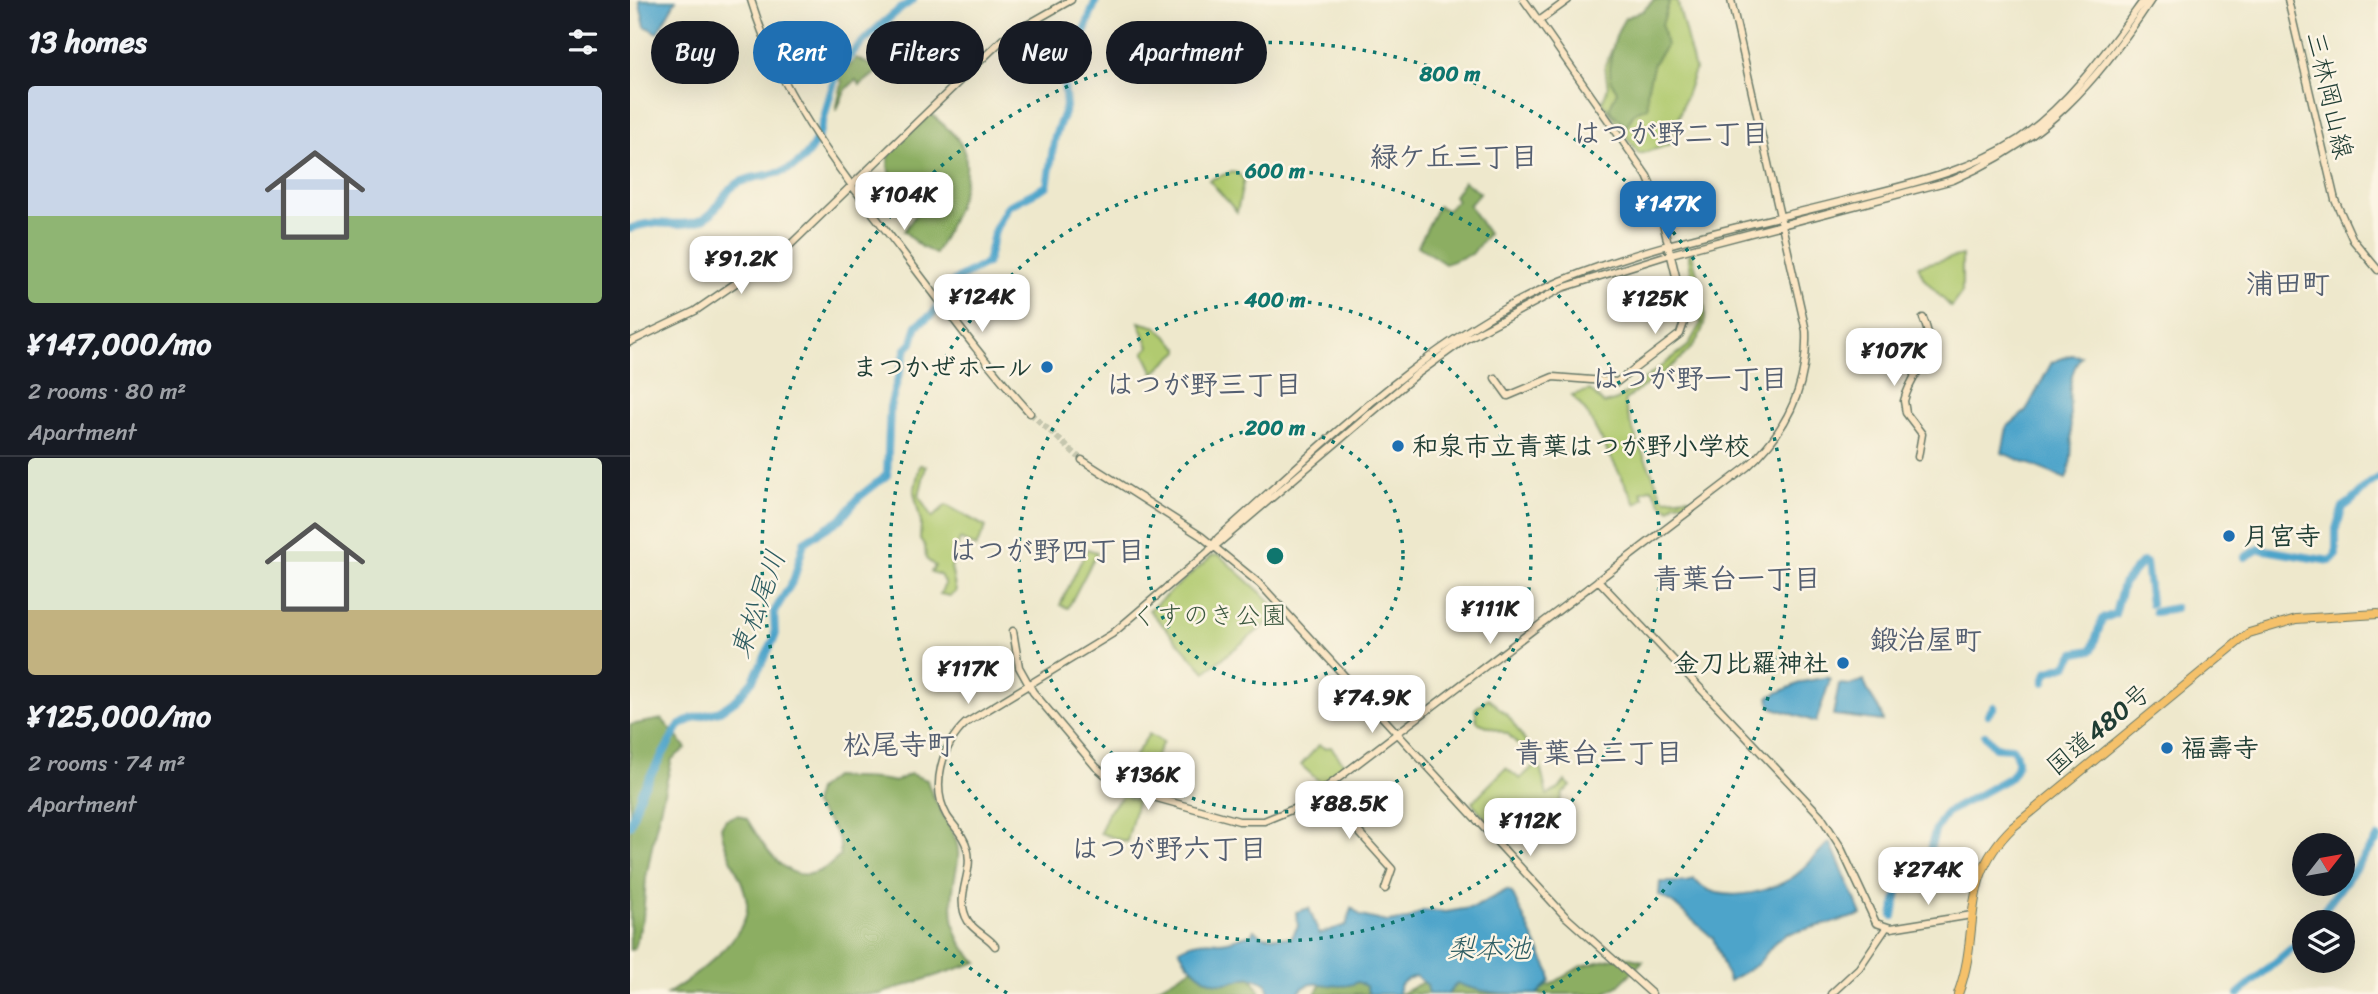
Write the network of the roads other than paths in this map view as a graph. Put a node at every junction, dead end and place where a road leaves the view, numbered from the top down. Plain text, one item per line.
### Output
1 (751, 0) edge
2 (1071, 0) edge
3 (1524, 0) edge
4 (1568, 0) edge
5 (1731, 0) edge
6 (2144, 0) edge
7 (2151, 0) edge
8 (2288, 0) edge
9 (1539, 21) junction
10 (851, 184) junction
11 (1783, 221) junction
12 (1670, 250) junction
13 (2378, 270) edge
14 (1923, 318) dead end
15 (630, 342) edge
16 (1495, 377) dead end
17 (1030, 413) tunnel mouth
18 (1918, 457) dead end
19 (1082, 460) tunnel mouth
20 (1215, 546) junction
21 (1598, 580) junction
22 (2378, 614) edge
23 (1013, 631) dead end
24 (1028, 685) junction
25 (1398, 733) junction
26 (1322, 790) junction
27 (1385, 889) dead end
28 (1972, 915) junction
29 (1886, 928) junction
30 (995, 946) dead end
31 (1651, 994) edge
32 (1831, 994) edge
33 (1958, 994) edge

1 - 10 street
2 - 10 street
3 - 9 street
4 - 9 street
5 - 11 street
6 - 11 street
7 - 11 street
8 - 13 street, 三林岡山線
9 - 12 street
10 - 15 street
10 - 17 street
11 - 12 street
11 - 21 street
12 - 16 street
12 - 20 street
14 - 18 street
19 - 20 street
20 - 24 street
20 - 25 street
21 - 25 street
21 - 29 street
22 - 28 highway, 国道480号
23 - 24 street
24 - 26 street
24 - 30 street
25 - 26 street
25 - 31 street
26 - 27 street
28 - 29 street
28 - 33 highway, 国道480号
29 - 32 street

